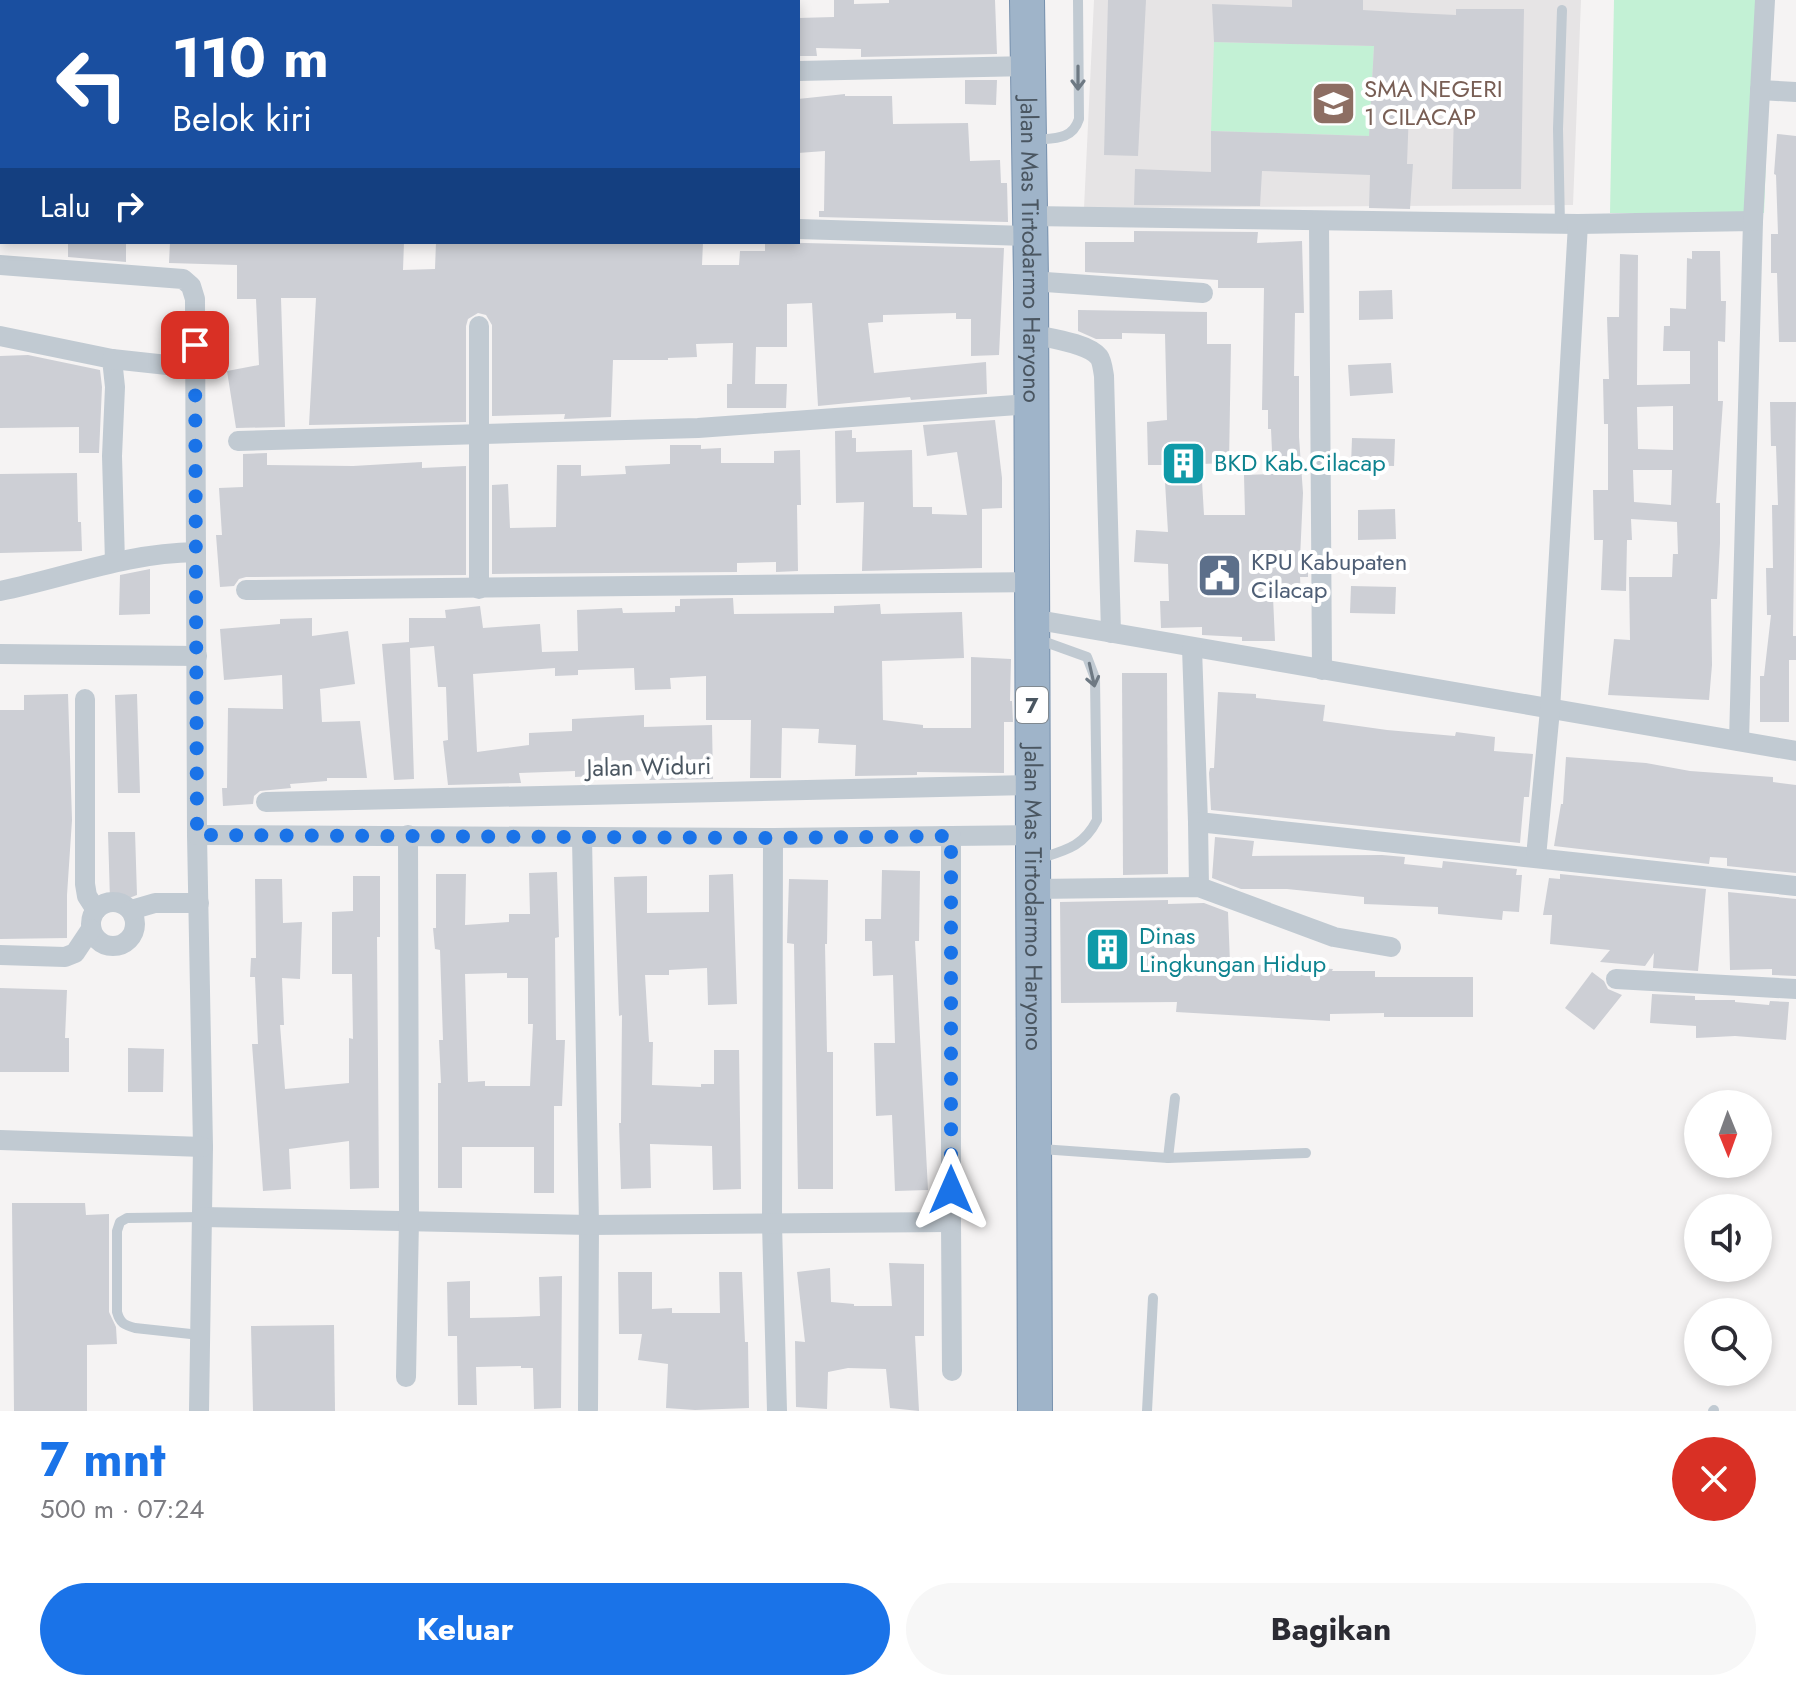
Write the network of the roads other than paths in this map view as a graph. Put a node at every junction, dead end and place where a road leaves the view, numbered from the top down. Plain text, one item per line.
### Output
1 (1027, 0) edge
2 (1078, 0) edge
3 (1765, 0) edge
4 (1562, 10) dead end
5 (1027, 66) junction
6 (800, 71) edge
7 (1760, 90) junction
8 (1796, 92) edge
9 (1029, 140) junction
10 (1319, 221) junction
11 (1753, 221) junction
12 (1569, 224) junction
13 (1030, 226) junction
14 (800, 229) edge
15 (0, 265) edge
16 (1031, 281) junction
17 (1203, 293) dead end
18 (479, 326) dead end
19 (1031, 334) junction
20 (0, 336) edge
21 (112, 359) junction
22 (195, 368) junction
23 (1030, 404) junction
24 (478, 435) junction
25 (238, 441) dead end
26 (196, 552) junction
27 (115, 562) junction
28 (1031, 582) junction
29 (479, 589) junction
30 (246, 590) dead end
31 (0, 591) edge
32 (1032, 628) junction
33 (1111, 633) junction
34 (1192, 648) junction
35 (0, 654) edge
36 (197, 656) junction
37 (1322, 670) junction
38 (85, 699) dead end
39 (1550, 710) junction
40 (1739, 741) junction
41 (1796, 751) edge
42 (1033, 785) junction
43 (266, 802) dead end
44 (1198, 822) junction
45 (197, 835) junction
46 (408, 835) junction
47 (951, 836) junction
48 (582, 837) junction
49 (773, 838) junction
50 (1536, 857) junction
51 (1034, 861) junction
52 (1796, 886) edge
53 (1199, 887) junction
54 (199, 903) junction
55 (131, 910) junction
56 (94, 920) junction
57 (1391, 947) dead end
58 (0, 955) edge
59 (1616, 979) dead end
60 (1796, 989) edge
61 (1175, 1098) dead end
62 (0, 1140) edge
63 (203, 1147) junction
64 (1035, 1149) junction
65 (1306, 1153) dead end
66 (1168, 1158) junction
67 (202, 1217) junction
68 (409, 1220) junction
69 (951, 1222) junction
70 (772, 1224) junction
71 (589, 1225) junction
72 (1153, 1298) dead end
73 (200, 1335) junction
74 (952, 1371) dead end
75 (406, 1377) dead end
76 (588, 1409) edge
77 (199, 1411) edge
78 (777, 1411) edge
79 (1035, 1411) edge
80 (1147, 1411) edge

1 - 5 highway, Jalan Mas Tirtodarmo Haryono / 7
2 -> 9 lane
3 - 7 street
4 - 12 lane
5 - 6 street
5 - 9 highway, Jalan Mas Tirtodarmo Haryono / 7
7 - 8 street
7 - 11 street
9 - 13 highway, Jalan Mas Tirtodarmo Haryono / 7
10 - 12 street
10 - 13 street
10 - 37 street
11 - 12 street
11 - 40 street
12 - 39 street
13 - 14 street
13 - 16 highway, Jalan Mas Tirtodarmo Haryono / 7
15 - 22 street
16 - 17 street
16 - 19 highway, Jalan Mas Tirtodarmo Haryono / 7
18 - 24 street
19 - 23 highway, Jalan Mas Tirtodarmo Haryono / 7
19 - 33 street
20 - 21 street
21 - 22 street
21 - 27 street
22 - 26 street
23 - 24 street
23 - 28 highway, Jalan Mas Tirtodarmo Haryono / 7
24 - 25 street
24 - 29 street
26 - 27 street
26 - 36 street
27 - 31 street
28 - 29 street
28 - 32 highway, Jalan Mas Tirtodarmo Haryono / 7
29 - 30 street
32 - 33 street
32 - 42 highway, Jalan Mas Tirtodarmo Haryono / 7
32 -> 51 lane
33 - 34 street
34 - 37 street
34 - 44 street
35 - 36 street
36 - 45 street
37 - 39 street
38 - 56 street
39 - 40 street
39 - 50 street
40 - 41 street
42 - 43 street, Jalan Widuri
42 - 51 highway, Jalan Mas Tirtodarmo Haryono / 7
44 - 50 street
44 - 53 street
45 - 46 street
45 - 54 street
46 - 48 street
46 - 68 street
47 - 49 street
47 - 51 street
47 - 69 street
48 - 49 street
48 - 71 street
49 - 70 street
50 - 52 street
51 - 53 street
51 - 64 highway, Jalan Mas Tirtodarmo Haryono / 7
53 - 57 street
54 - 55 street
54 - 63 street
55 - 56 street
55 - 56 street
56 - 58 street
59 - 60 street
61 - 66 lane
62 - 63 street
63 - 67 street
64 - 66 lane
64 - 79 highway, Jalan Mas Tirtodarmo Haryono / 7
65 - 66 lane
67 - 68 street
67 - 73 street
67 - 73 lane
68 - 71 street
68 - 75 street
69 - 70 street
69 - 74 street
70 - 71 street
70 - 78 street
71 - 76 street
72 - 80 lane
73 - 77 street

